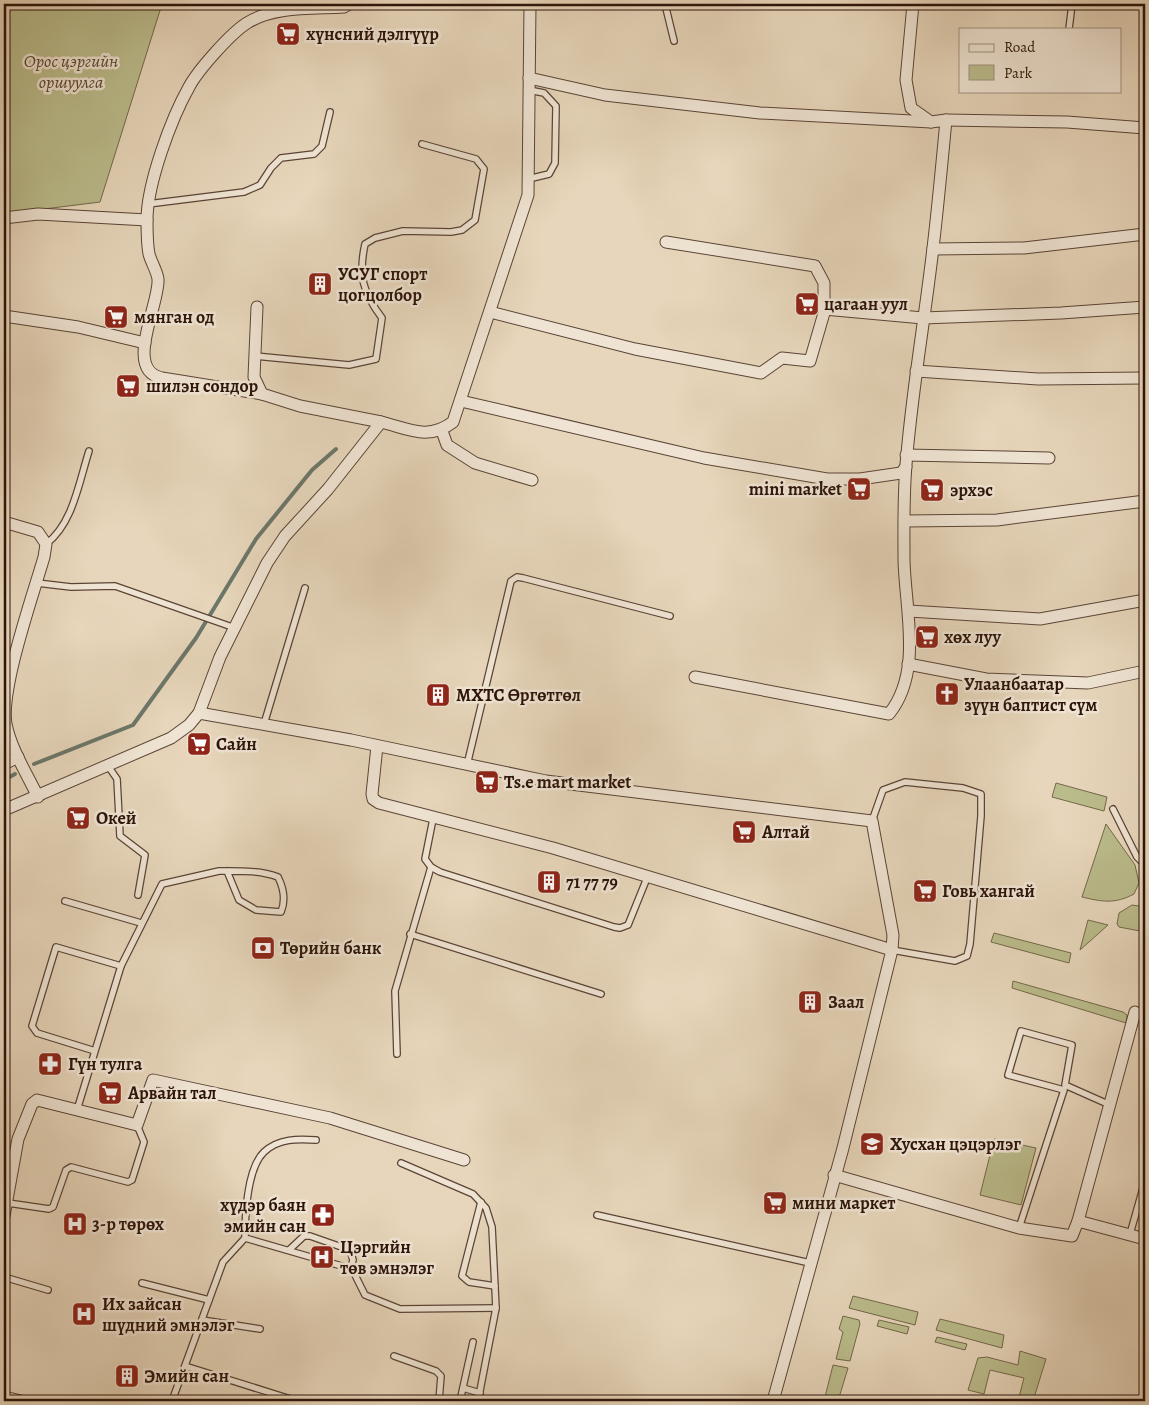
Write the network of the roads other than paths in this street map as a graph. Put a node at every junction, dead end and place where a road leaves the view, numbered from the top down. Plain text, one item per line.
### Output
1 (349, 4) edge
2 (530, 4) edge
3 (665, 4) edge
4 (913, 4) edge
5 (1072, 4) edge
6 (1069, 28) edge
7 (674, 41) dead end
8 (529, 84) junction
9 (330, 112) dead end
10 (946, 120) junction
11 (930, 122) junction
12 (1145, 128) edge
13 (422, 144) dead end
14 (528, 179) junction
15 (148, 204) junction
16 (4, 218) edge
17 (147, 220) junction
18 (1145, 234) edge
19 (666, 242) dead end
20 (933, 249) junction
21 (257, 307) dead end
22 (1145, 307) edge
23 (824, 309) junction
24 (490, 312) junction
25 (4, 318) edge
26 (924, 318) junction
27 (145, 343) junction
28 (255, 356) junction
29 (916, 371) junction
30 (1145, 378) edge
31 (262, 394) junction
32 (461, 401) junction
33 (381, 422) junction
34 (442, 431) junction
35 (89, 451) dead end
36 (906, 455) junction
37 (1049, 458) dead end
38 (906, 467) junction
39 (532, 480) dead end
40 (1145, 501) edge
41 (906, 521) junction
42 (4, 522) edge
43 (46, 544) junction
44 (37, 583) junction
45 (305, 588) dead end
46 (1145, 600) edge
47 (909, 610) junction
48 (670, 616) dead end
49 (235, 628) junction
50 (9, 660) edge
51 (908, 664) junction
52 (1145, 671) edge
53 (695, 677) dead end
54 (199, 713) junction
55 (264, 724) junction
56 (378, 746) junction
57 (18, 757) junction
58 (4, 764) edge
59 (467, 765) junction
60 (108, 766) junction
61 (38, 797) junction
62 (1113, 809) dead end
63 (5, 813) edge
64 (432, 819) junction
65 (872, 821) junction
66 (1145, 865) edge
67 (431, 867) junction
68 (227, 871) junction
69 (647, 878) junction
70 (138, 895) dead end
71 (65, 901) dead end
72 (141, 922) junction
73 (410, 934) junction
74 (892, 950) junction
75 (121, 966) junction
76 (602, 994) dead end
77 (1135, 1012) dead end
78 (95, 1051) junction
79 (397, 1054) dead end
80 (1110, 1105) junction
81 (77, 1110) junction
82 (137, 1125) junction
83 (316, 1140) dead end
84 (464, 1160) dead end
85 (401, 1163) dead end
86 (834, 1175) junction
87 (1145, 1182) edge
88 (481, 1202) junction
89 (8, 1203) junction
90 (597, 1215) dead end
91 (4, 1216) edge
92 (1078, 1221) junction
93 (1019, 1228) junction
94 (1130, 1234) junction
95 (245, 1238) junction
96 (1145, 1239) edge
97 (289, 1250) junction
98 (810, 1263) junction
99 (350, 1270) junction
100 (4, 1277) edge
101 (142, 1283) dead end
102 (495, 1286) junction
103 (48, 1290) dead end
104 (209, 1300) junction
105 (496, 1308) junction
106 (202, 1320) junction
107 (260, 1329) dead end
108 (473, 1342) dead end
109 (394, 1356) dead end
110 (185, 1366) junction
111 (463, 1388) junction
112 (480, 1393) junction
113 (4, 1397) edge
114 (22, 1401) edge
115 (172, 1401) edge
116 (297, 1401) edge
117 (439, 1401) edge
118 (460, 1401) edge
119 (478, 1401) edge
120 (773, 1401) edge

1 - 15 street
2 - 8 street
3 - 7 lane
4 - 11 street
5 - 6 lane
8 - 11 street
8 - 14 street
8 - 14 lane
9 - 15 lane
10 - 11 street
10 - 12 street
10 - 20 street
13 - 28 lane
14 - 24 street
15 - 17 street
16 - 17 street
17 - 27 street
18 - 20 street
19 - 23 street
20 - 26 street
21 - 28 street
22 - 26 street
23 - 24 street
23 - 26 street
24 - 32 street
25 - 27 street
26 - 29 street
27 - 31 street
28 - 31 street
29 - 30 street
29 - 36 street
31 - 33 street
32 - 34 street
32 - 38 street
33 - 34 street
33 - 49 street
34 - 39 street
35 - 43 lane
36 - 37 street
36 - 38 street
38 - 41 street
40 - 41 street
41 - 47 street
42 - 43 street
43 - 44 street
44 - 49 lane
44 - 50 street
45 - 55 lane
46 - 47 street
47 - 51 street
48 - 59 lane
49 - 54 street
50 - 57 street
51 - 52 street
51 - 53 street
54 - 55 street
54 - 60 street
55 - 56 street
56 - 59 street
56 - 64 street
57 - 58 street
57 - 61 street
59 - 65 street
60 - 61 street
60 - 70 lane
61 - 63 street
62 - 66 lane
64 - 67 lane
64 - 69 street
65 - 74 street
65 - 74 lane
67 - 69 lane
67 - 73 lane
68 - 68 lane
68 - 72 lane
69 - 74 street
71 - 72 lane
72 - 75 lane
73 - 76 lane
73 - 79 lane
74 - 86 street
75 - 78 lane
75 - 78 lane
77 - 80 street
78 - 81 lane
80 - 92 street
80 - 93 lane
81 - 82 street
81 - 89 street
82 - 84 street
82 - 89 lane
83 - 95 lane
85 - 88 lane
86 - 93 street
86 - 98 street
87 - 94 lane
88 - 102 lane
88 - 102 lane
89 - 91 street
90 - 98 lane
92 - 93 street
92 - 94 street
94 - 96 street
95 - 97 lane
95 - 104 lane
97 - 99 lane
97 - 99 lane
98 - 120 street
99 - 105 lane
100 - 103 lane
101 - 104 lane
102 - 105 lane
104 - 106 lane
105 - 112 lane
106 - 107 lane
106 - 110 lane
108 - 111 lane
109 - 117 lane
110 - 115 lane
110 - 116 lane
111 - 112 lane
111 - 118 lane
112 - 119 lane
113 - 114 street

